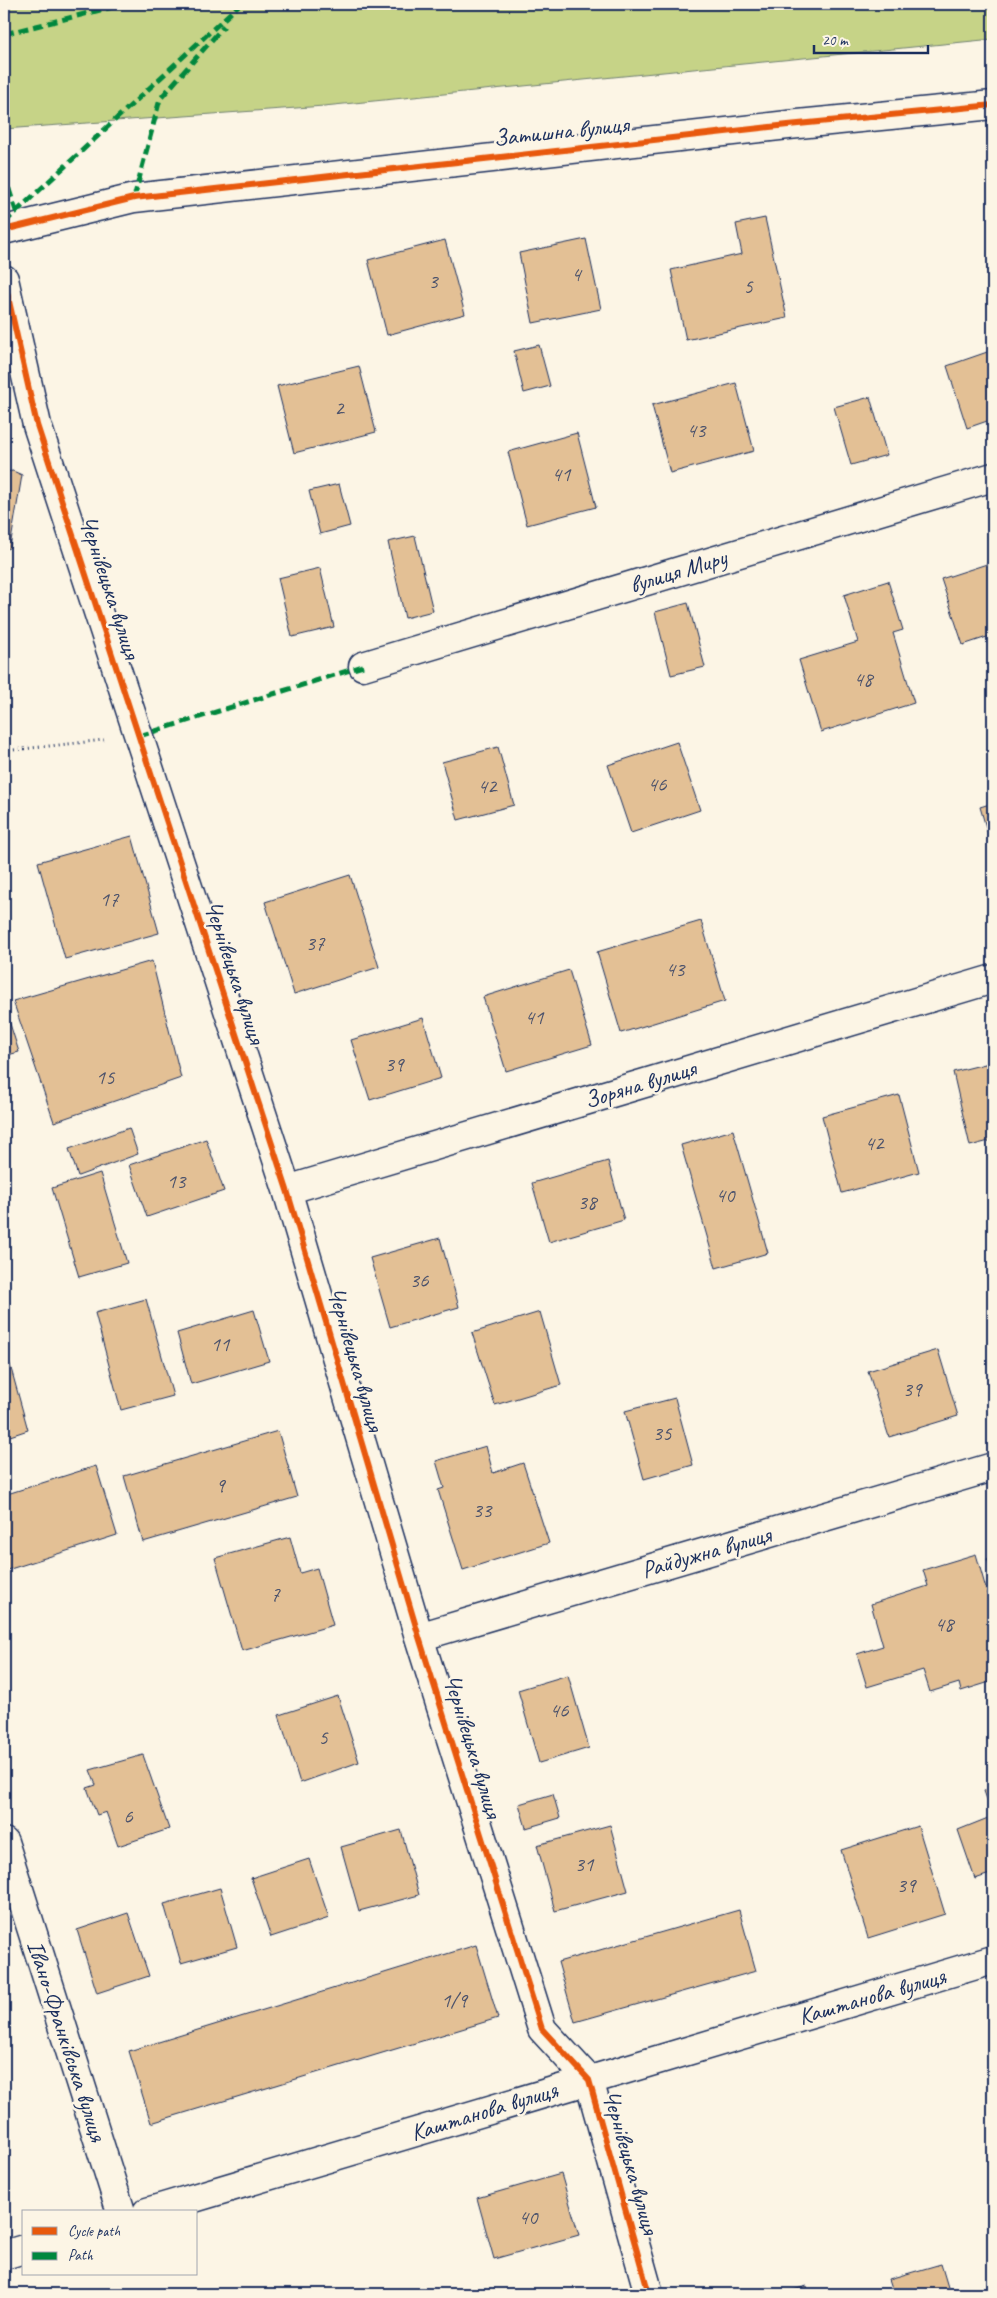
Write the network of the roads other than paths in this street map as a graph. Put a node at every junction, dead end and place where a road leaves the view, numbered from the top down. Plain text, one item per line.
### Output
1 (993, 105) edge
2 (4, 230) edge
3 (4, 279) edge
4 (993, 477) edge
5 (363, 666) dead end
6 (993, 978) edge
7 (287, 1190) junction
8 (993, 1467) edge
9 (419, 1637) junction
10 (4, 1842) edge
11 (993, 1960) edge
12 (589, 2080) junction
13 (120, 2210) edge
14 (154, 2210) edge
15 (22, 2250) edge
16 (4, 2255) edge
17 (649, 2294) edge

1 - 2 street, Затишна вулиця
3 - 7 street, Чернівецька вулиця
4 - 5 street, вулиця Миру
6 - 7 street, Зоряна вулиця
7 - 9 street, Чернівецька вулиця
8 - 9 street, Райдужна вулиця
9 - 12 street, Чернівецька вулиця
10 - 13 street, Івано-Франківська вулиця
11 - 12 street, Каштанова вулиця
12 - 14 street, Каштанова вулиця
12 - 17 street, Чернівецька вулиця
15 - 16 street

